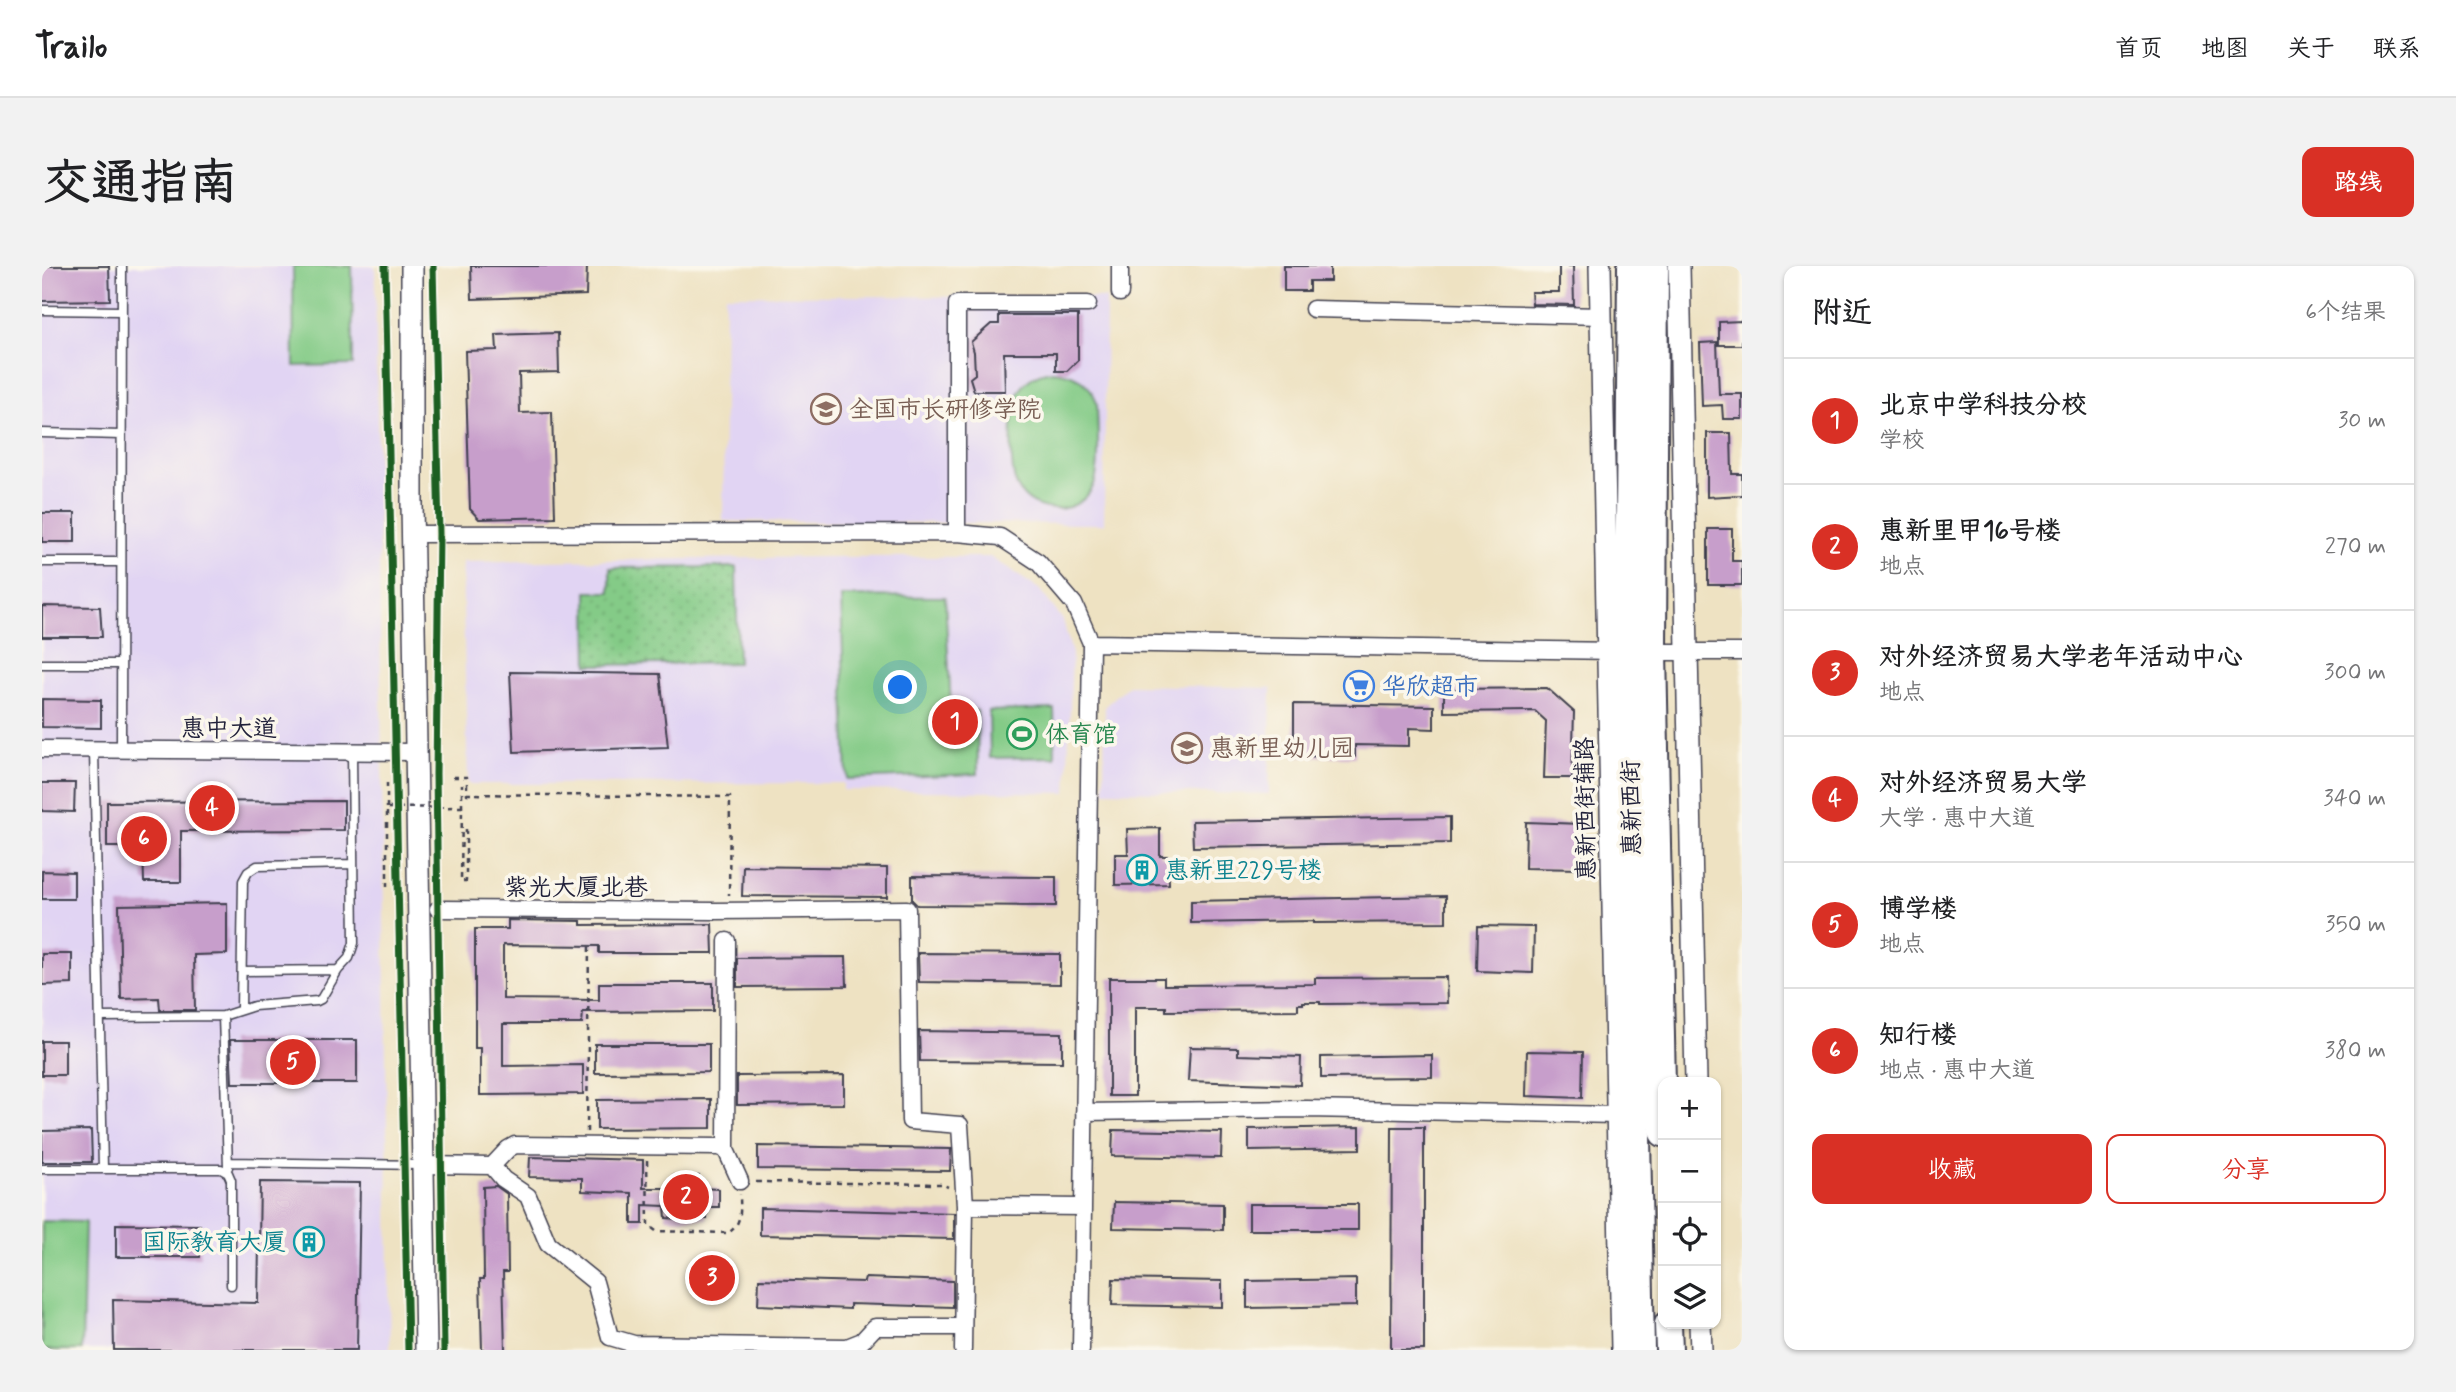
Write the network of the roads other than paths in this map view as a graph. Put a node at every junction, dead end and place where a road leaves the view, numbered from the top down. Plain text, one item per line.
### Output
1 (122, 266) edge
2 (412, 266) edge
3 (1120, 266) edge
4 (1600, 266) edge
5 (1631, 266) edge
6 (1655, 266) edge
7 (1679, 266) edge
8 (1120, 293) dead end
9 (1088, 304) dead end
10 (1312, 309) dead end
11 (42, 310) edge
12 (121, 311) junction
13 (1601, 316) junction
14 (42, 433) edge
15 (121, 435) junction
16 (957, 533) junction
17 (412, 534) junction
18 (42, 562) edge
19 (120, 562) junction
20 (1091, 643) junction
21 (1630, 652) junction
22 (1688, 652) junction
23 (1742, 652) edge
24 (42, 664) edge
25 (120, 664) junction
26 (42, 749) edge
27 (94, 750) junction
28 (121, 750) junction
29 (352, 752) junction
30 (405, 753) junction
31 (353, 864) junction
32 (438, 909) dead end
33 (727, 941) dead end
34 (338, 970) junction
35 (242, 971) junction
36 (241, 1009) junction
37 (223, 1016) junction
38 (100, 1017) junction
39 (1659, 1077) edge
40 (1696, 1077) edge
41 (1084, 1112) junction
42 (1617, 1115) junction
43 (726, 1150) junction
44 (228, 1162) junction
45 (422, 1165) junction
46 (492, 1166) junction
47 (103, 1168) junction
48 (42, 1169) edge
49 (228, 1173) junction
50 (740, 1181) road end
51 (965, 1206) junction
52 (1083, 1207) junction
53 (231, 1285) dead end
54 (963, 1327) junction
55 (1668, 1329) edge
56 (1700, 1329) edge
57 (426, 1350) edge
58 (963, 1350) edge
59 (1081, 1350) edge
60 (1622, 1350) edge
61 (1641, 1350) edge
62 (1669, 1350) edge
63 (1701, 1350) edge

1 - 12 lane
2 - 17 street
3 - 8 street
4 - 13 street, 惠新西街辅路
5 - 21 main road, 惠新西街
6 - 21 main road, 惠新西街
7 - 22 street
9 - 16 street
10 - 13 street
11 - 12 lane
12 - 15 lane
13 - 21 street, 惠新西街辅路
14 - 15 lane
15 - 19 lane
16 - 17 street
16 - 20 street
17 - 30 street
18 - 19 lane
19 - 25 lane
20 - 21 street
20 - 41 street
21 - 22 street
21 - 39 main road, 惠新西街
21 - 42 street, 惠新西街辅路
21 - 61 main road, 惠新西街
22 - 23 street
22 - 40 street
24 - 25 lane
25 - 28 lane
26 - 27 street, 惠中大道
27 - 28 street, 惠中大道
27 - 38 lane
28 - 29 street, 惠中大道
29 - 30 street, 惠中大道
29 - 31 lane
30 - 45 street
31 - 34 lane
31 - 35 lane
32 - 51 street, 紫光大厦北巷
33 - 43 street
34 - 35 lane
34 - 36 lane
35 - 36 lane
36 - 37 lane
37 - 38 lane
37 - 44 lane
38 - 47 lane
41 - 42 street
41 - 52 street
42 - 60 street, 惠新西街辅路
43 - 46 street
43 - 50 street
44 - 45 lane
44 - 49 lane
45 - 46 street
45 - 57 street
46 - 54 street
47 - 48 lane
47 - 49 lane
49 - 53 lane
51 - 52 street
51 - 54 street
52 - 59 street
54 - 58 street
55 - 62 main road
56 - 63 street

